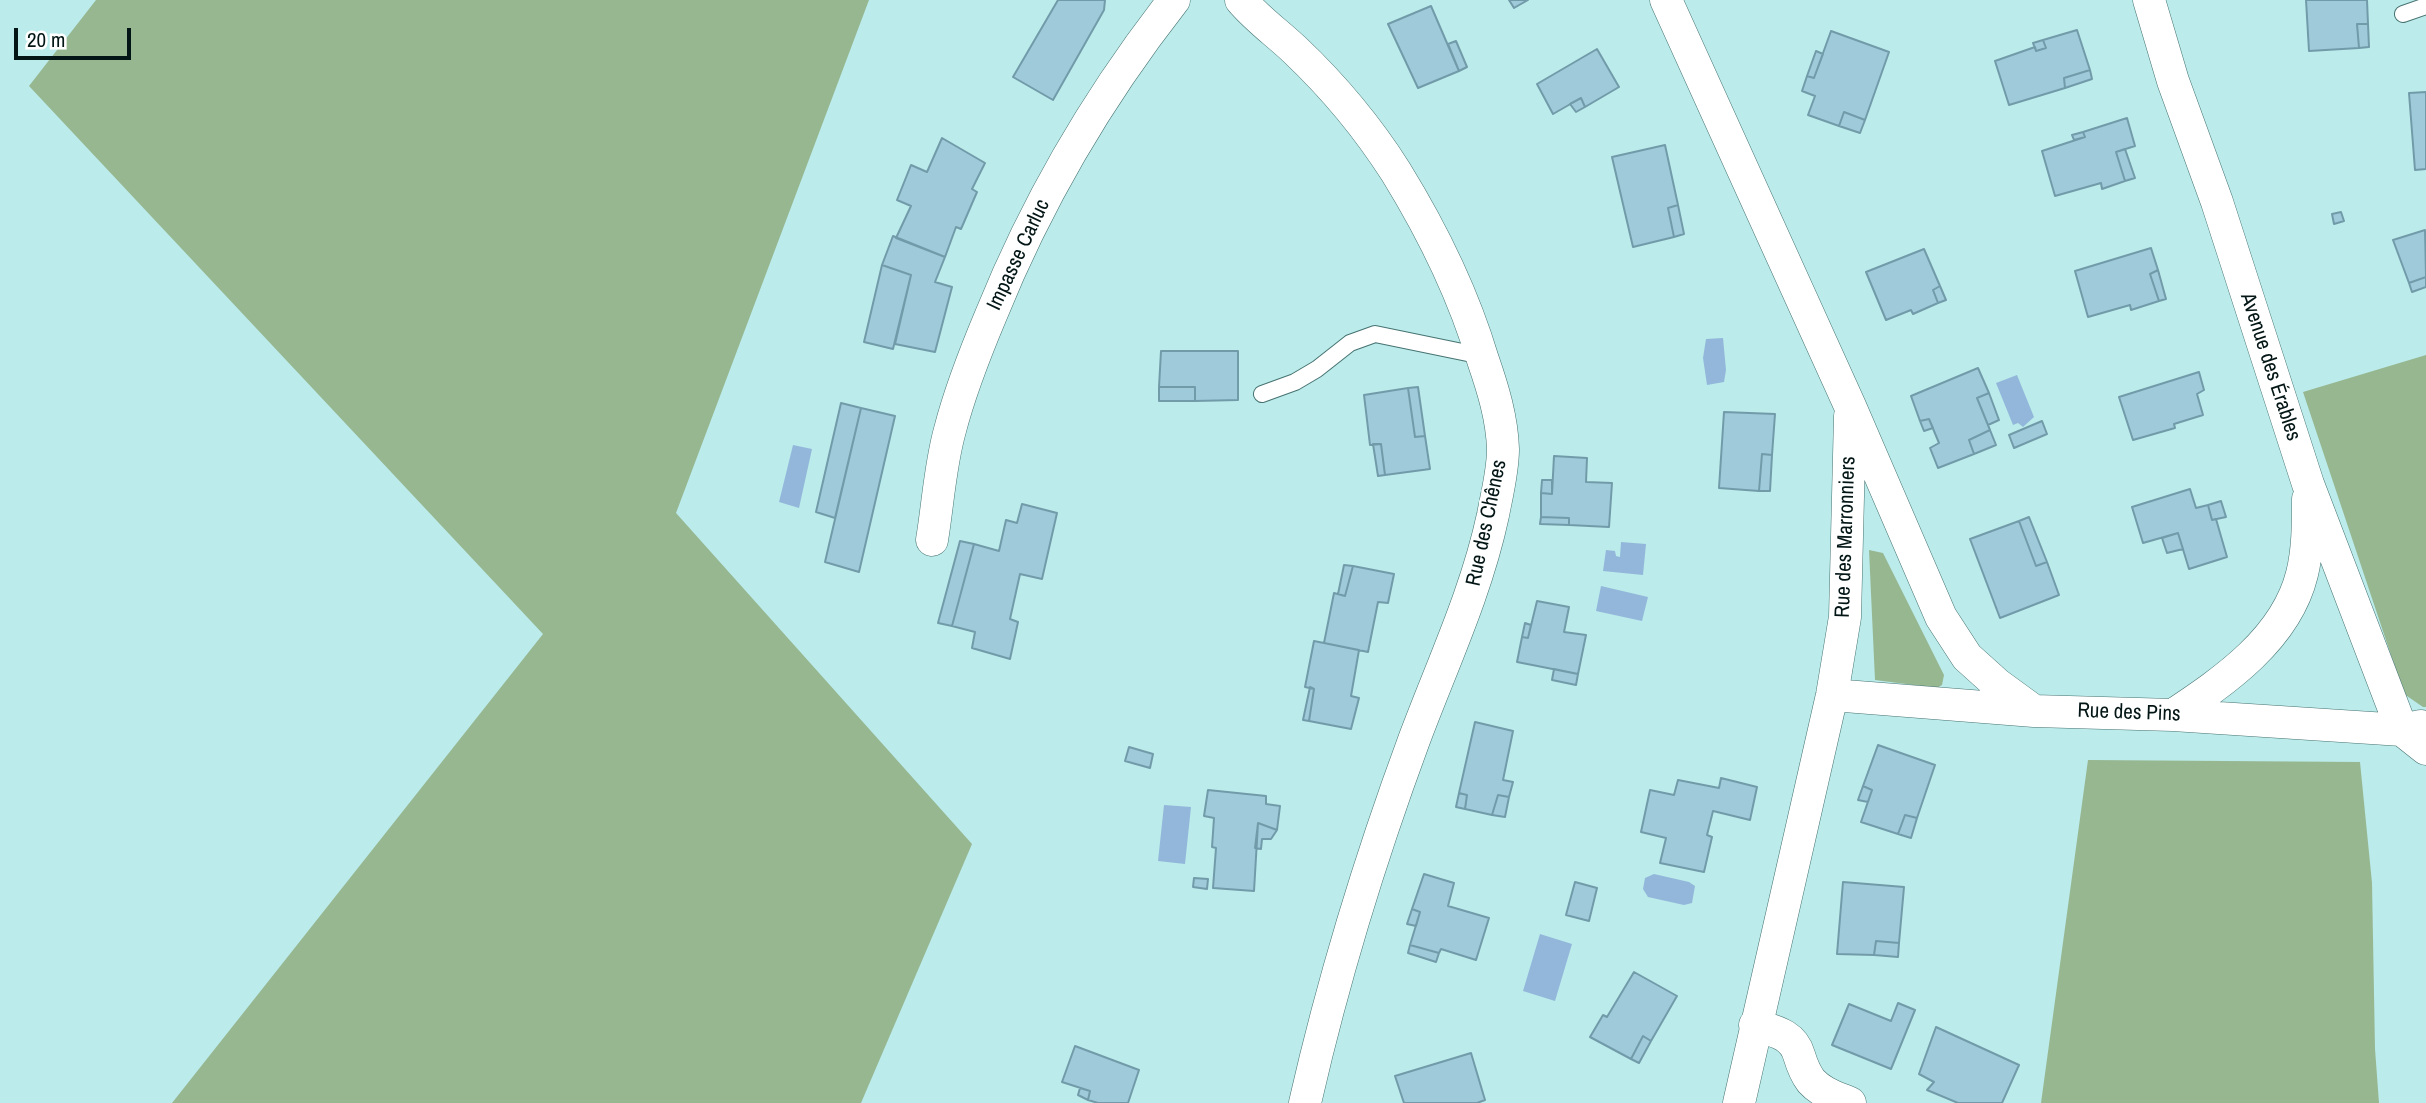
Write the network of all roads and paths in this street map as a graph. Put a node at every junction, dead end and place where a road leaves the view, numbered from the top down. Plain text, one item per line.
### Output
1 (1174, 0) edge
2 (1241, 0) edge
3 (1666, 0) edge
4 (2149, 0) edge
5 (2426, 6) edge
6 (2403, 14) dead end
7 (1482, 356) junction
8 (1262, 394) dead end
9 (1850, 407) junction
10 (2308, 484) junction
11 (1896, 515) junction
12 (1847, 533) junction
13 (932, 540) dead end
14 (1832, 695) junction
15 (2034, 711) junction
16 (2173, 715) junction
17 (2418, 735) edge
18 (1755, 1026) junction
19 (1305, 1103) edge
20 (1740, 1103) edge
21 (1850, 1103) edge

1 - 13 street, Impasse Carluc
2 - 7 street, Rue des Chênes
3 - 9 street, Rue des Marronniers
4 - 10 street, Avenue des Érables
5 - 6 lane
7 - 8 lane
7 - 19 street, Rue des Chênes
9 - 11 street
9 - 12 street, Rue des Marronniers
10 - 16 street
10 - 17 street, Avenue des Érables
11 - 12 street
11 - 15 street
12 - 14 street, Rue des Marronniers
14 - 15 street, Rue des Pins
14 - 18 street, Rue des Marronniers
15 - 16 street, Rue des Pins
16 - 17 street, Rue des Pins
18 - 20 street, Rue des Marronniers
18 - 21 street

